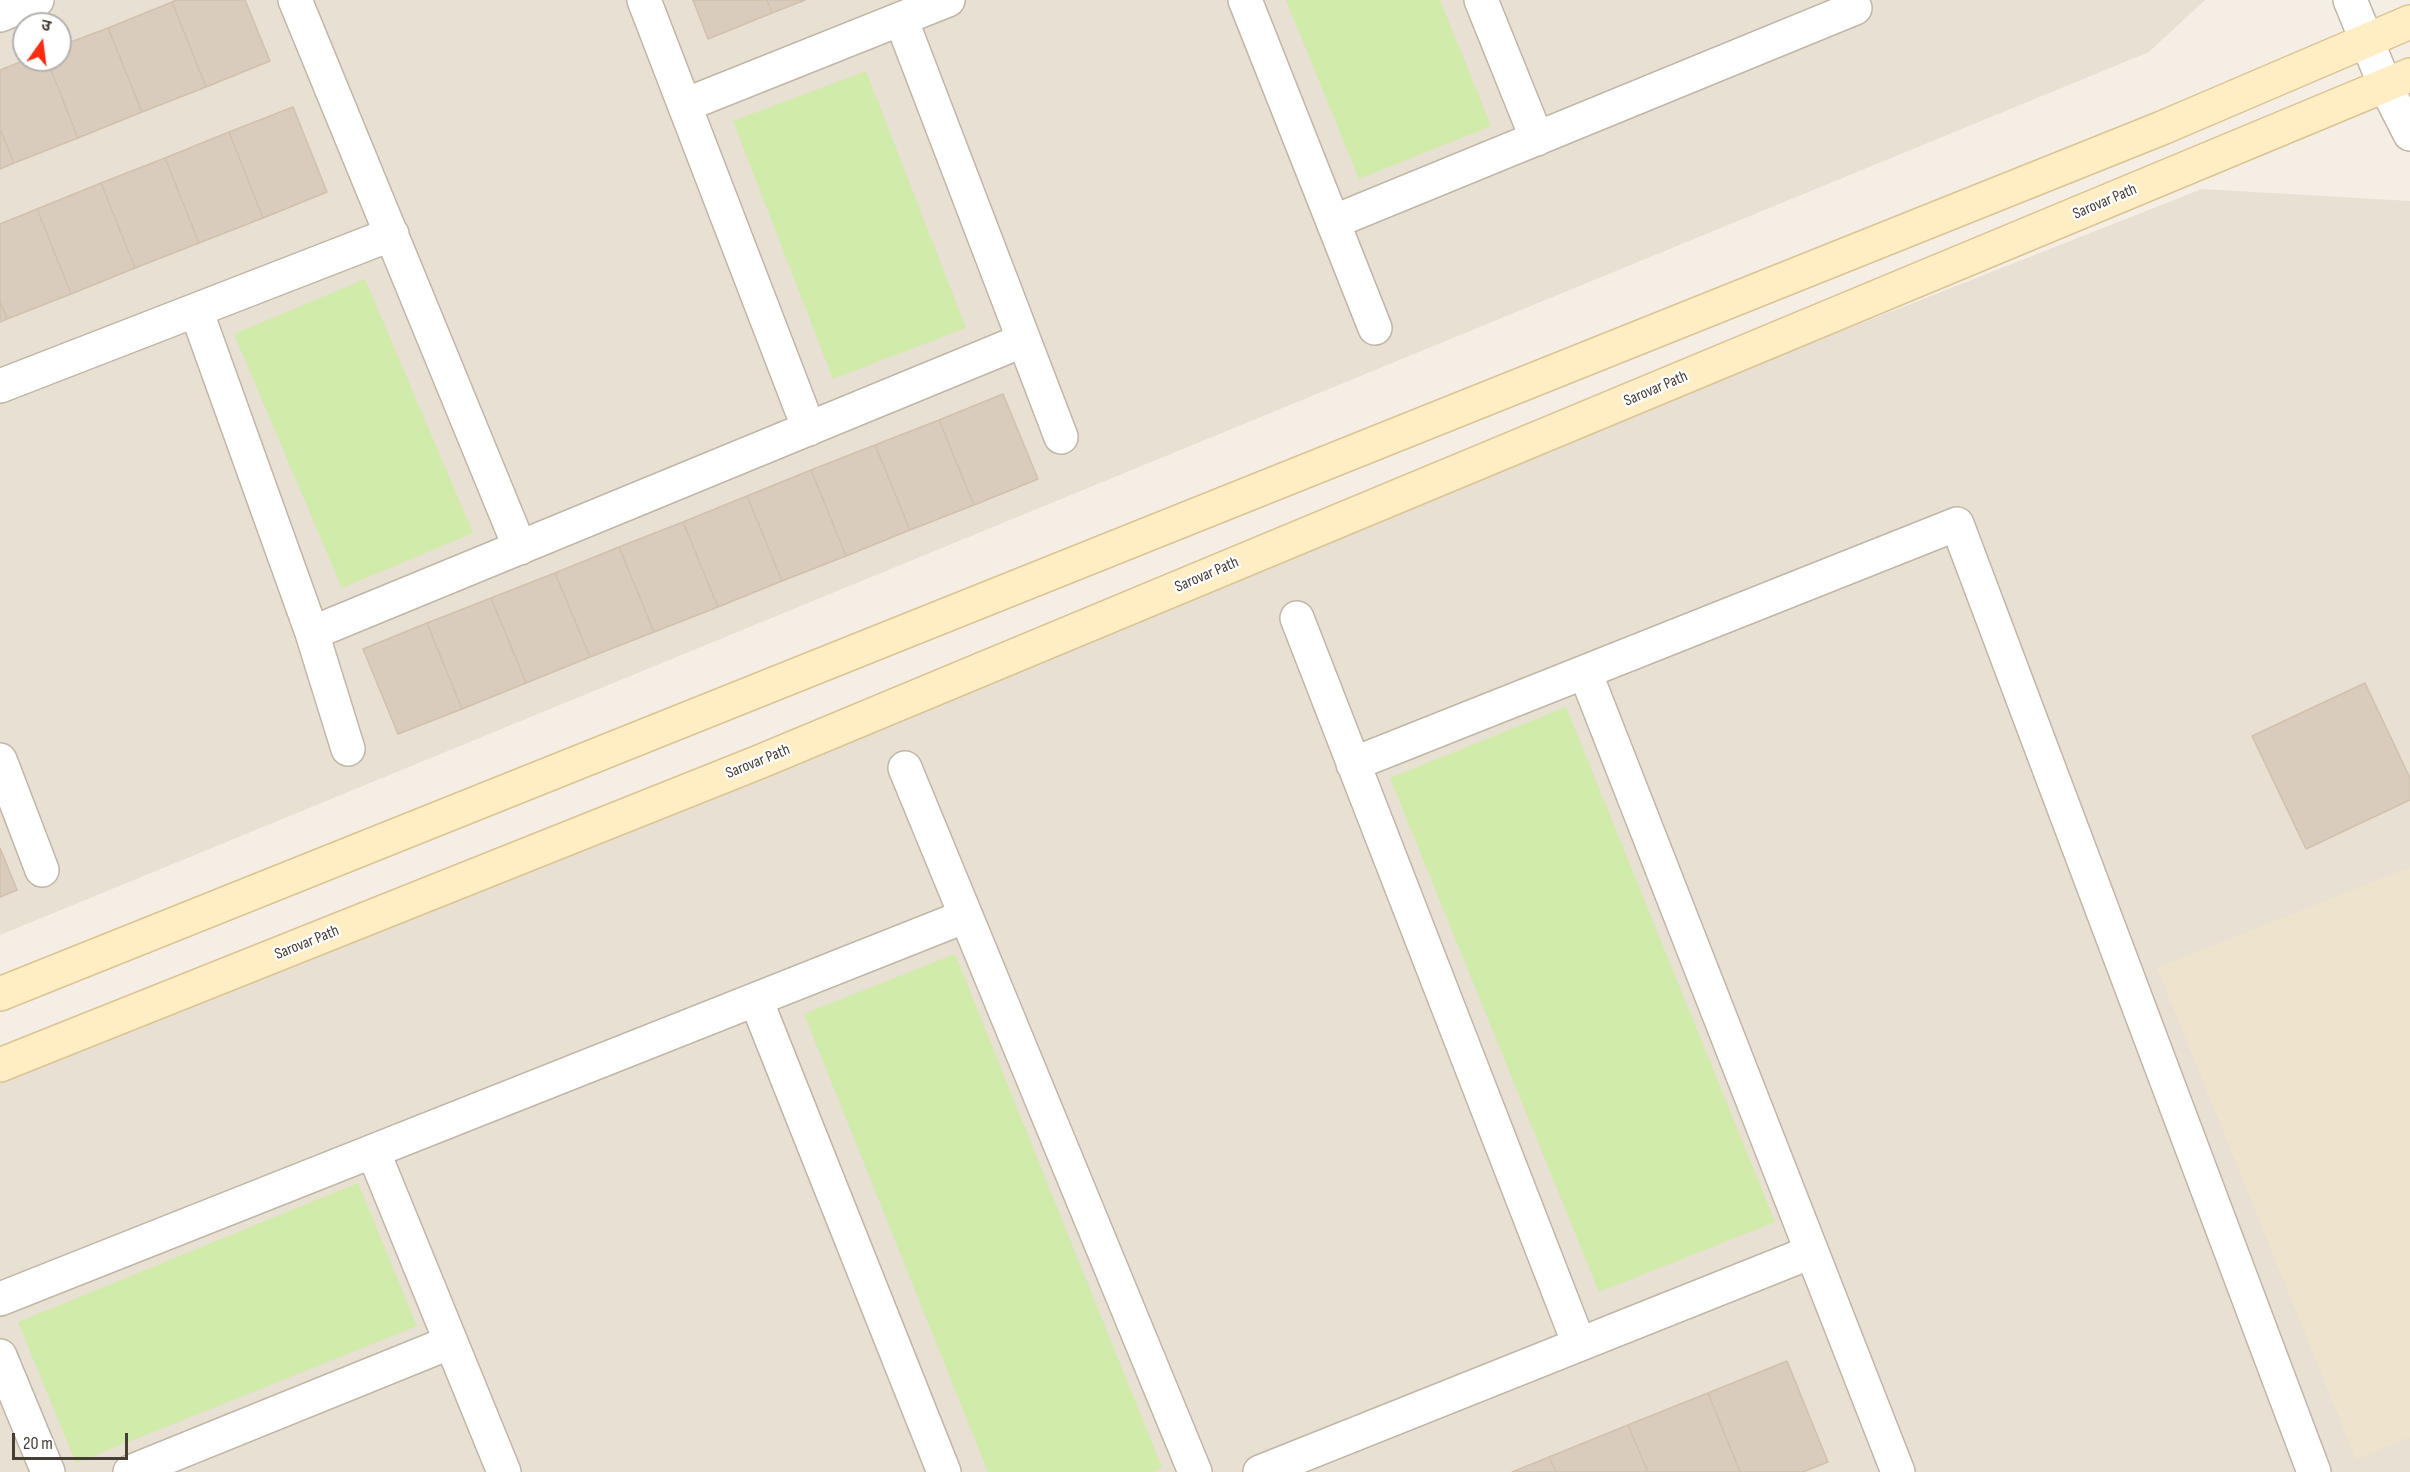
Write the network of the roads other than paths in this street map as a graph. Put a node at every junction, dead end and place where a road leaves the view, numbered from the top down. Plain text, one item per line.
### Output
1 (37, 0) edge
2 (295, 0) edge
3 (644, 0) edge
4 (948, 0) edge
5 (1245, 0) edge
6 (1481, 0) edge
7 (1851, 0) edge
8 (2350, 0) edge
9 (0, 15) edge
10 (901, 19) junction
11 (2410, 22) edge
12 (2367, 41) junction
13 (2398, 80) edge
14 (685, 105) junction
15 (2410, 134) edge
16 (1536, 139) junction
17 (1333, 222) junction
18 (392, 234) junction
19 (196, 310) junction
20 (1375, 328) dead end
21 (1024, 340) junction
22 (0, 386) edge
23 (809, 429) junction
24 (1061, 437) dead end
25 (520, 548) junction
26 (1297, 618) dead end
27 (312, 633) junction
28 (1585, 672) junction
29 (348, 749) dead end
30 (0, 760) edge
31 (1353, 764) junction
32 (905, 768) dead end
33 (42, 870) dead end
34 (966, 916) junction
35 (0, 994) edge
36 (756, 1000) junction
37 (0, 1065) edge
38 (373, 1151) junction
39 (1811, 1252) junction
40 (0, 1299) edge
41 (451, 1342) junction
42 (1579, 1344) junction
43 (0, 1356) edge
44 (48, 1472) edge
45 (130, 1472) edge
46 (504, 1472) edge
47 (944, 1472) edge
48 (1195, 1472) edge
49 (1260, 1472) edge
50 (1898, 1472) edge
51 (2314, 1472) edge

1 - 9 street
2 - 18 street
3 - 14 street
4 - 10 street
5 - 17 street
6 - 16 street
7 - 16 street
8 - 12 street
10 - 14 street
10 - 21 street
11 - 12 main road
12 - 13 street
12 - 35 main road
13 - 15 street
13 - 37 main road, Sarovar Path
14 - 23 street
16 - 17 street
17 - 20 street
18 - 19 street
18 - 25 street
19 - 22 street
19 - 27 street
21 - 23 street
21 - 24 street
23 - 25 street
25 - 27 street
26 - 31 street
27 - 29 street
28 - 31 street
28 - 39 street
28 - 51 street
30 - 33 street
31 - 42 street
32 - 34 street
34 - 36 street
34 - 48 street
36 - 38 street
36 - 47 street
38 - 40 street
38 - 41 street
39 - 42 street
39 - 50 street
41 - 45 street
41 - 46 street
42 - 49 street
43 - 44 street

